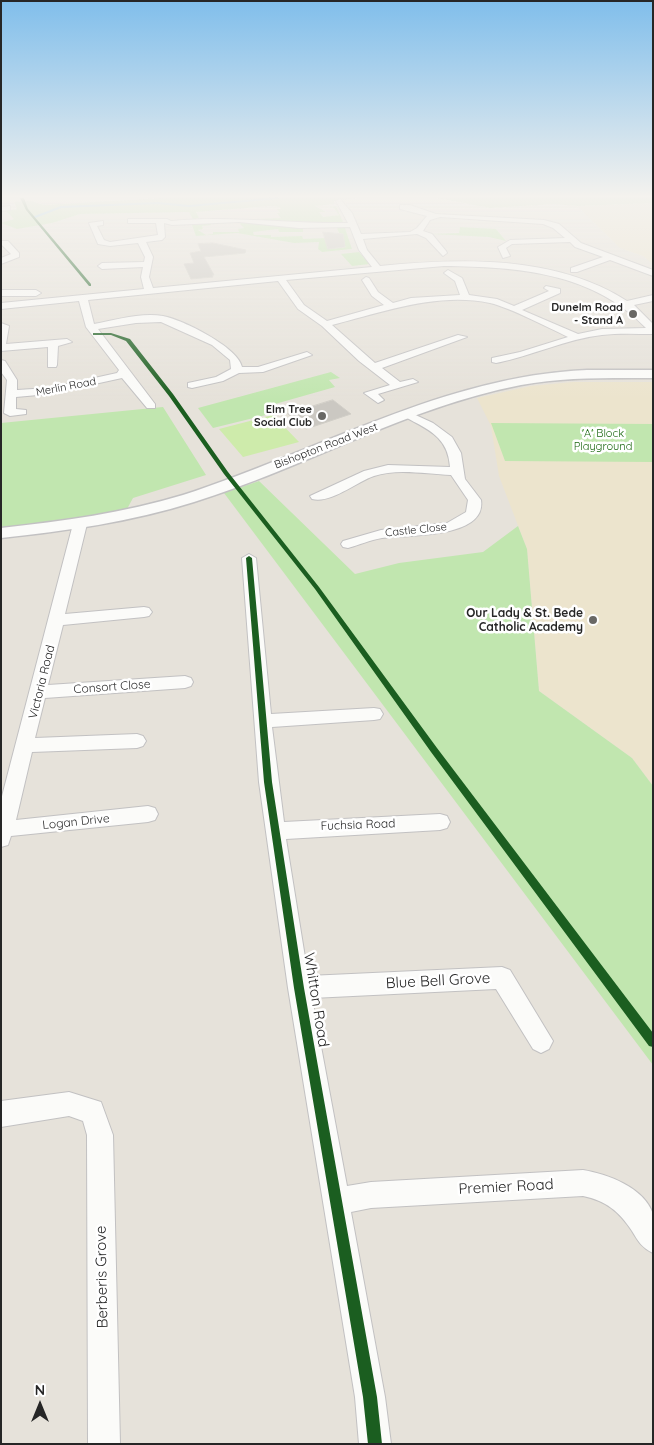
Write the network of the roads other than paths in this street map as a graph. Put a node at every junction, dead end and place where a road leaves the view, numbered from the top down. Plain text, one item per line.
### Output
1 (132, 265) edge
2 (147, 265) edge
3 (375, 265) edge
4 (414, 265) edge
5 (496, 265) edge
6 (592, 265) edge
7 (636, 265) edge
8 (102, 266) dead end
9 (377, 268) junction
10 (581, 270) dead end
11 (653, 272) edge
12 (448, 273) dead end
13 (278, 279) junction
14 (366, 280) dead end
15 (39, 284) dead end
16 (549, 288) dead end
17 (148, 289) junction
18 (106, 290) dead end
19 (1, 293) edge
20 (33, 293) junction
21 (47, 293) dead end
22 (465, 297) junction
23 (653, 298) edge
24 (83, 299) junction
25 (626, 304) junction
26 (1, 306) edge
27 (391, 306) junction
28 (515, 309) junction
29 (325, 324) junction
30 (16, 325) dead end
31 (3, 326) edge
32 (91, 328) junction
33 (653, 330) edge
34 (462, 337) dead end
35 (577, 337) junction
36 (67, 342) dead end
37 (54, 343) junction
38 (1, 347) edge
39 (307, 355) dead end
40 (496, 360) dead end
41 (52, 365) dead end
42 (375, 366) junction
43 (3, 369) edge
44 (237, 370) junction
45 (122, 374) junction
46 (653, 374) edge
47 (413, 382) dead end
48 (192, 385) dead end
49 (399, 386) junction
50 (10, 394) junction
51 (378, 400) dead end
52 (151, 406) dead end
53 (22, 412) dead end
54 (409, 414) junction
55 (456, 471) junction
56 (318, 496) dead end
57 (80, 524) junction
58 (1, 533) edge
59 (348, 544) dead end
60 (249, 558) dead end
61 (144, 612) dead end
62 (56, 620) junction
63 (185, 682) dead end
64 (39, 692) junction
65 (374, 714) dead end
66 (262, 722) junction
67 (137, 741) dead end
68 (26, 745) junction
69 (148, 814) dead end
70 (440, 822) dead end
71 (276, 830) junction
72 (2, 834) edge
73 (300, 988) junction
74 (541, 1041) dead end
75 (1, 1114) edge
76 (336, 1202) junction
77 (653, 1239) edge
78 (104, 1444) edge
79 (375, 1444) edge

1 - 8 street
2 - 17 street
3 - 9 street
4 - 9 street
5 - 25 street
6 - 10 street
7 - 11 street
9 - 13 street
12 - 22 street
13 - 17 street
13 - 29 street
14 - 27 street
15 - 20 street
16 - 28 street
17 - 18 street
17 - 24 street
19 - 20 street
20 - 21 street
22 - 27 street
22 - 28 street
23 - 25 street
24 - 26 street
24 - 32 street
25 - 33 street
27 - 29 street
28 - 35 street
29 - 42 street
30 - 31 street
31 - 38 street
32 - 44 street
32 - 45 street
33 - 35 street
34 - 42 street
35 - 40 street
36 - 37 street
37 - 38 street
37 - 41 street, Merlin Road
39 - 44 street
42 - 49 street
43 - 50 street
44 - 48 street
45 - 50 street, Merlin Road
45 - 52 street
46 - 54 street, Bishopton Road West
47 - 49 street
49 - 51 street
50 - 53 street
54 - 55 street, Castle Close
54 - 57 street, Bishopton Road West
55 - 56 street
55 - 59 street, Castle Close
57 - 58 street, Bishopton Road West
57 - 62 street, Victoria Road
60 - 66 street, Whitton Road
61 - 62 street
62 - 64 street, Victoria Road
63 - 64 street, Consort Close
64 - 68 street, Victoria Road
65 - 66 street
66 - 71 street, Whitton Road
67 - 68 street
68 - 72 street, Victoria Road
69 - 72 street, Logan Drive
70 - 71 street, Fuchsia Road
71 - 73 street, Whitton Road
73 - 74 street, Blue Bell Grove
73 - 76 street, Whitton Road
75 - 78 street, Berberis Grove
76 - 77 street, Premier Road
76 - 79 street, Whitton Road

